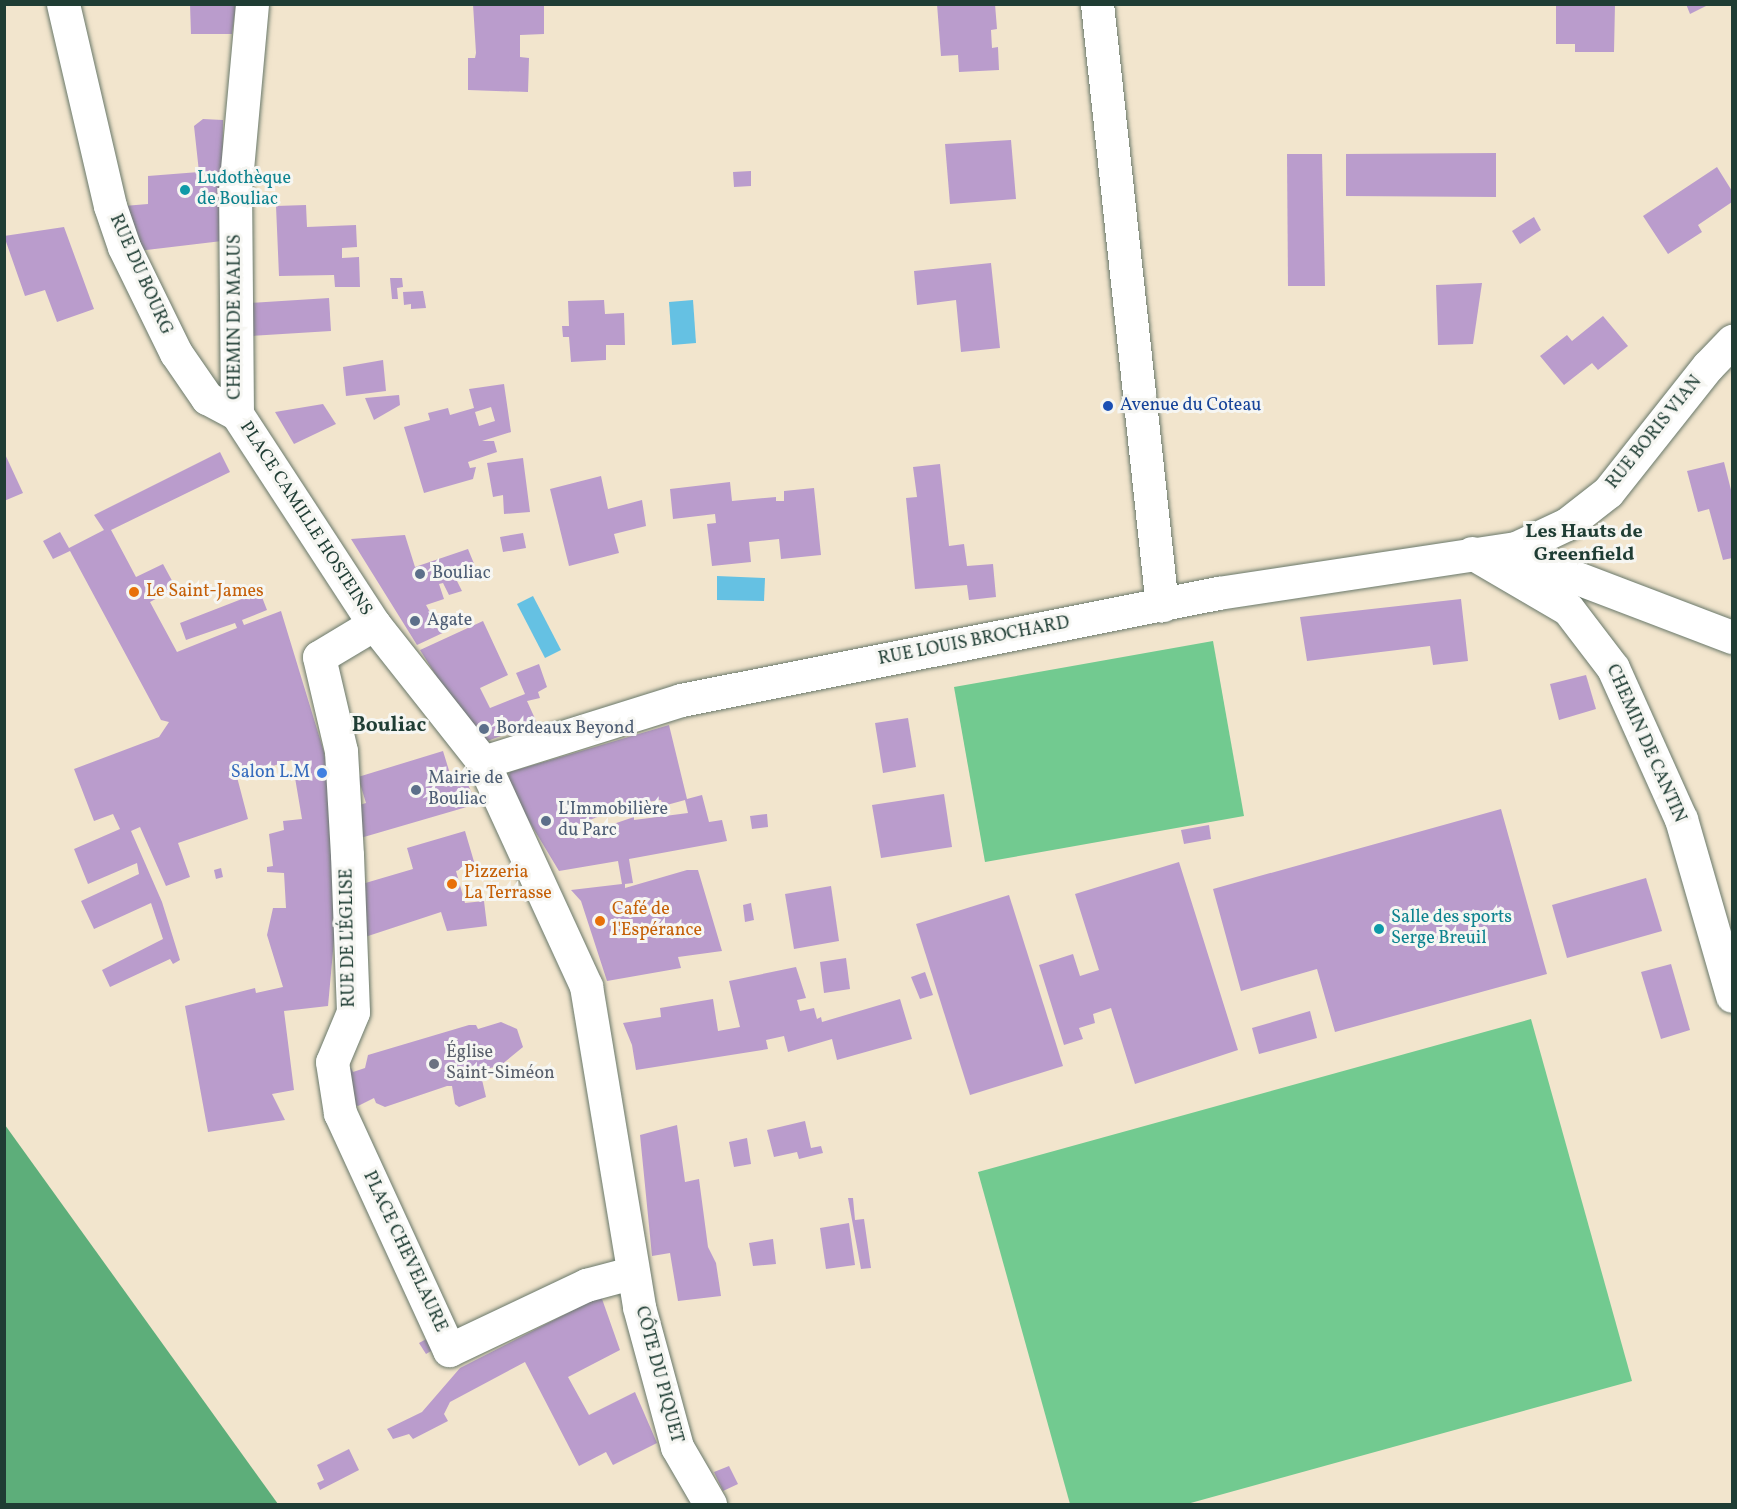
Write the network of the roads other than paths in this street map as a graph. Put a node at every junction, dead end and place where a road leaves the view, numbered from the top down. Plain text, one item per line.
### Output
1 (63, 4) edge
2 (252, 4) edge
3 (1097, 4) edge
4 (1732, 341) edge
5 (237, 414) junction
6 (1472, 553) junction
7 (1162, 606) junction
8 (374, 624) junction
9 (1732, 637) edge
10 (483, 762) junction
11 (344, 795) joint
12 (1732, 996) edge
13 (340, 1113) joint
14 (631, 1273) junction
15 (710, 1504) edge

1 - 5 street, RUE DU BOURG
2 - 5 street, CHEMIN DE MALUS
3 - 7 street
4 - 6 street, RUE BORIS VIAN
5 - 8 street, PLACE CAMILLE HOSTEINS
6 - 7 street, RUE LOUIS BROCHARD
6 - 9 street
6 - 12 street, CHEMIN DE CANTIN
7 - 10 street, RUE LOUIS BROCHARD
8 - 10 street, PLACE CAMILLE HOSTEINS
8 - 11 street, PLACE CAMILLE HOSTEINS
10 - 14 street, PLACE CAMILLE HOSTEINS
11 - 13 street, RUE DE L'ÉGLISE
13 - 14 street, PLACE CHEVELAURE
14 - 15 street, CÔTE DU PIQUET

